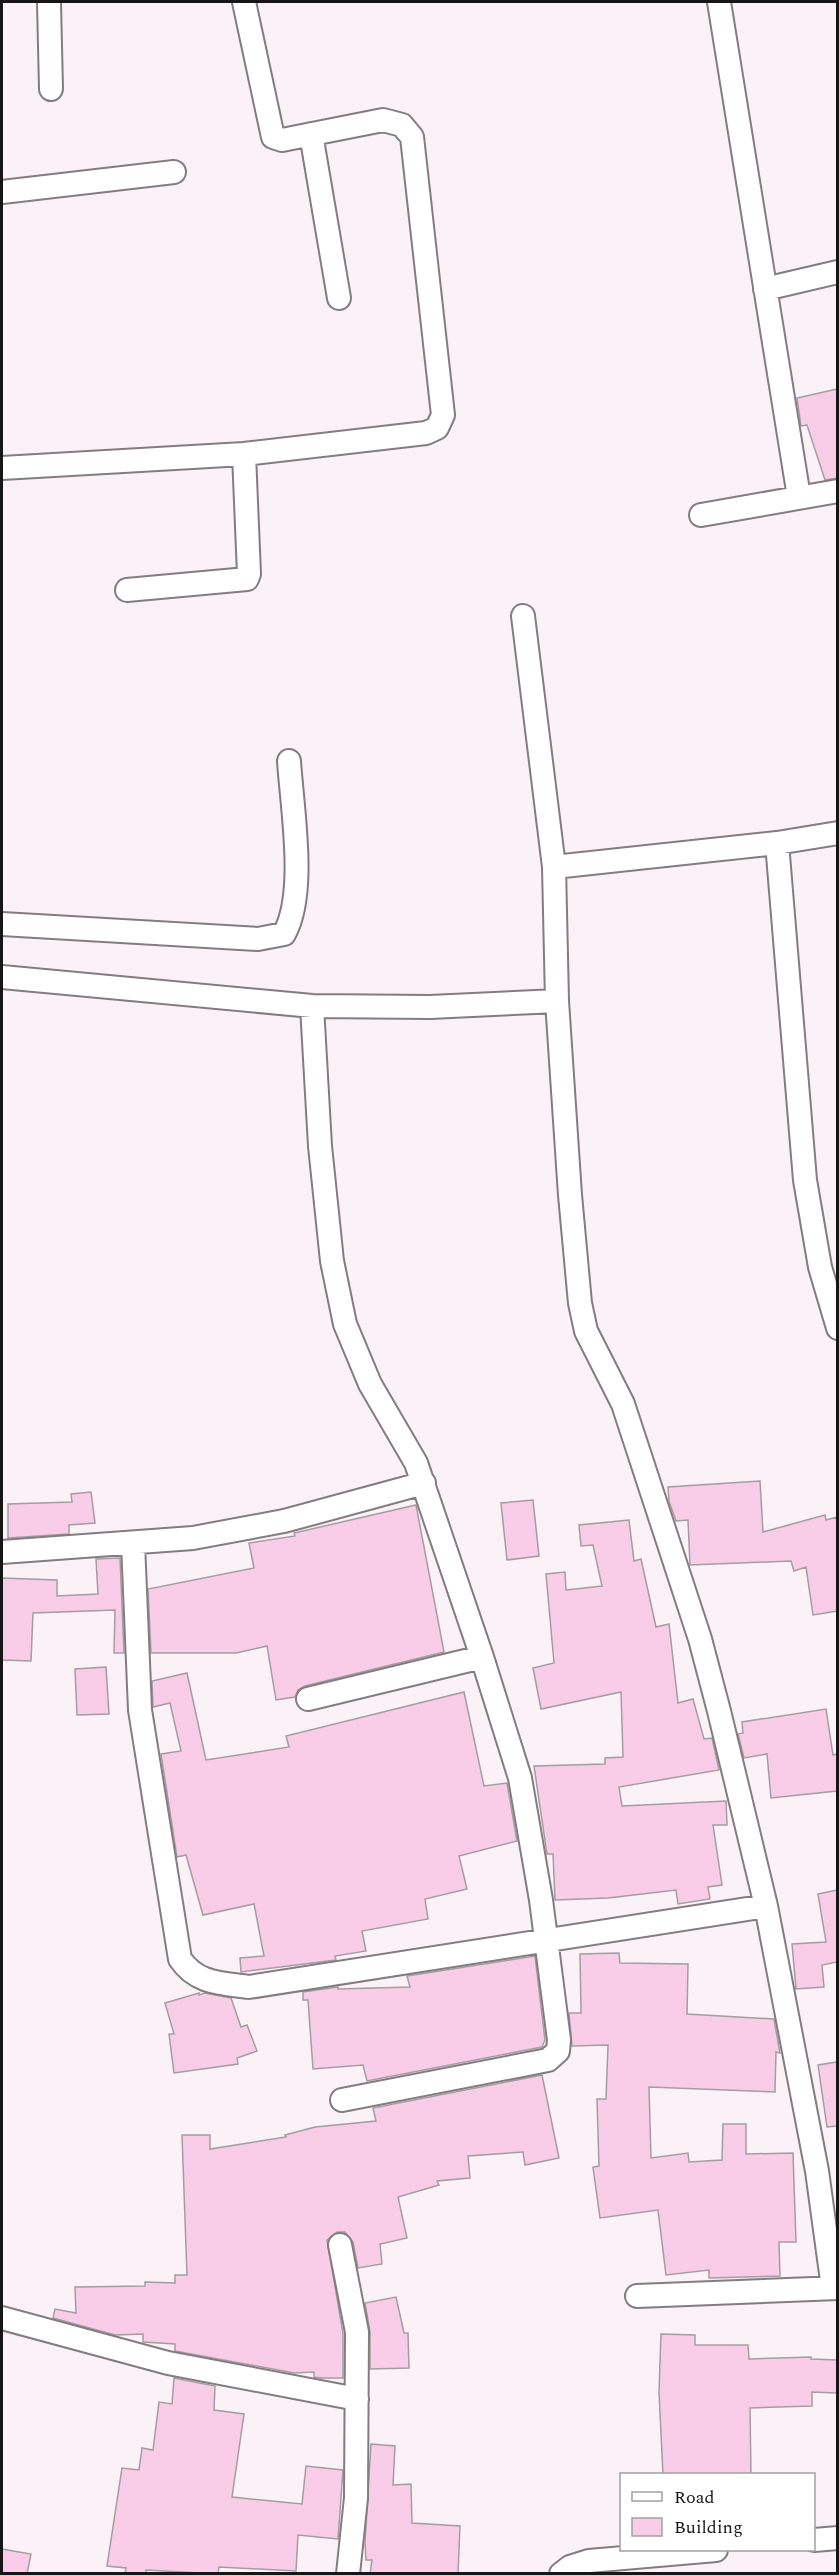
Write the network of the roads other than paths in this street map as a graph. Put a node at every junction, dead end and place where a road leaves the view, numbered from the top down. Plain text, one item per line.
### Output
1 (49, 2) edge
2 (244, 2) edge
3 (719, 2) edge
4 (51, 89) dead end
5 (311, 134) junction
6 (174, 172) dead end
7 (2, 192) edge
8 (837, 272) edge
9 (765, 289) junction
10 (339, 298) dead end
11 (244, 454) junction
12 (2, 468) edge
13 (837, 491) edge
14 (799, 497) junction
15 (700, 515) dead end
16 (127, 590) dead end
17 (523, 616) dead end
18 (289, 761) dead end
19 (837, 833) edge
20 (777, 843) junction
21 (554, 867) junction
22 (2, 924) edge
23 (2, 977) edge
24 (557, 1001) junction
25 (312, 1006) junction
26 (837, 1328) edge
27 (423, 1483) junction
28 (133, 1543) junction
29 (2, 1552) edge
30 (483, 1657) junction
31 (308, 1700) dead end
32 (766, 1906) junction
33 (545, 1940) junction
34 (342, 2100) dead end
35 (340, 2245) dead end
36 (835, 2288) edge
37 (637, 2296) dead end
38 (2, 2318) edge
39 (357, 2399) junction
40 (837, 2538) edge
41 (815, 2540) edge
42 (704, 2551) edge
43 (348, 2574) edge
44 (561, 2574) edge

1 - 4 street
2 - 5 street
3 - 9 street
5 - 10 street
5 - 11 street
6 - 7 street
8 - 9 street
9 - 14 street
11 - 12 street
11 - 16 street
13 - 14 street
14 - 15 street
17 - 21 street
18 - 22 street
19 - 20 street
20 - 21 street
20 - 26 street
21 - 24 street
23 - 25 street
24 - 25 street
24 - 32 street
25 - 27 street
27 - 28 street
27 - 30 street
28 - 29 street
28 - 33 street
30 - 31 street
30 - 33 street
32 - 33 street
32 - 36 street
33 - 34 street
35 - 39 street
36 - 37 street
38 - 39 street
39 - 43 street
40 - 41 street
42 - 44 street

